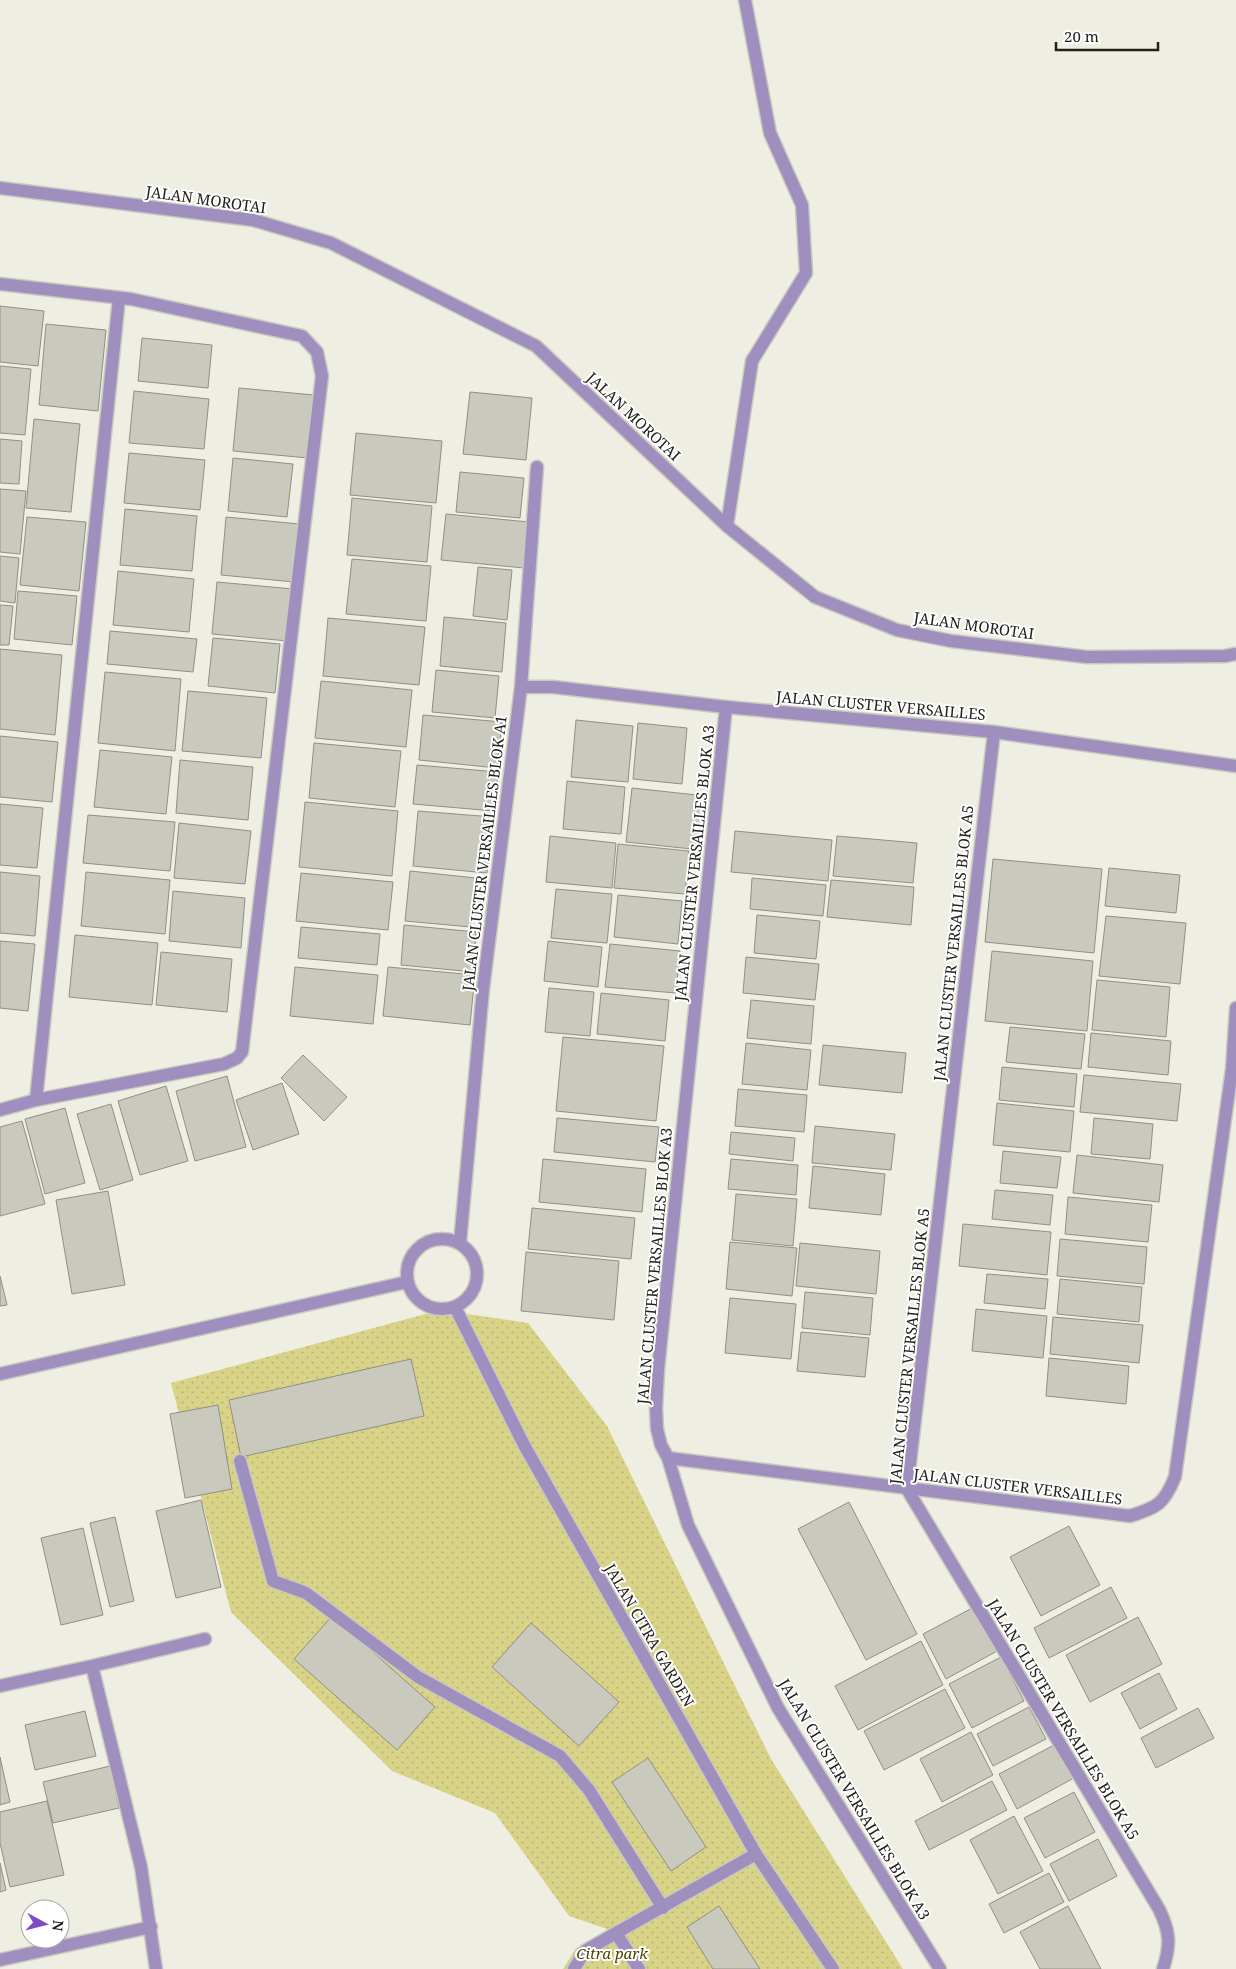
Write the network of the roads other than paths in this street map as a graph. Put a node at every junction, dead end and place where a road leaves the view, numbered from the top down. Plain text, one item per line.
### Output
1 (745, 0) edge
2 (0, 188) edge
3 (0, 284) edge
4 (119, 298) junction
5 (537, 467) dead end
6 (727, 526) junction
7 (1236, 654) edge
8 (521, 687) junction
9 (726, 707) junction
10 (994, 732) junction
11 (1236, 766) edge
12 (1236, 1008) edge
13 (1234, 1068) edge
14 (36, 1100) junction
15 (0, 1110) edge
16 (460, 1243) junction
17 (407, 1282) junction
18 (455, 1307) junction
19 (0, 1374) edge
20 (668, 1458) junction
21 (240, 1461) dead end
22 (908, 1490) junction
23 (206, 1639) dead end
24 (92, 1666) junction
25 (0, 1686) edge
26 (756, 1854) junction
27 (663, 1908) junction
28 (151, 1927) junction
29 (616, 1933) junction
30 (0, 1960) edge
31 (156, 1969) edge
32 (574, 1969) edge
33 (640, 1969) edge
34 (834, 1969) edge
35 (940, 1969) edge
36 (1163, 1969) edge

1 - 6 street
2 - 6 street, JALAN MOROTAI
3 - 4 street
4 - 14 street
4 - 14 street
5 - 8 street, JALAN CLUSTER VERSAILLES BLOK A1
6 - 7 street, JALAN MOROTAI
8 - 9 street, JALAN CLUSTER VERSAILLES
8 - 16 street, JALAN CLUSTER VERSAILLES BLOK A1
9 - 10 street, JALAN CLUSTER VERSAILLES
9 - 20 street, JALAN CLUSTER VERSAILLES BLOK A3
10 - 11 street, JALAN CLUSTER VERSAILLES
10 - 22 street, JALAN CLUSTER VERSAILLES BLOK A5
12 - 13 street, JALAN CLUSTER VERSAILLES
13 - 22 street, JALAN CLUSTER VERSAILLES
14 - 15 street
16 - 17 street
16 - 18 street
17 - 18 street
17 - 19 street
18 - 26 street, JALAN CITRA GARDEN
20 - 22 street, JALAN CLUSTER VERSAILLES
20 - 35 street, JALAN CLUSTER VERSAILLES BLOK A3
21 - 27 street
22 - 36 street, JALAN CLUSTER VERSAILLES BLOK A5
23 - 24 street
24 - 25 street
24 - 28 street
26 - 27 street
26 - 34 street, JALAN CITRA GARDEN
27 - 29 street
28 - 30 street
28 - 31 street
29 - 32 street
29 - 33 street

